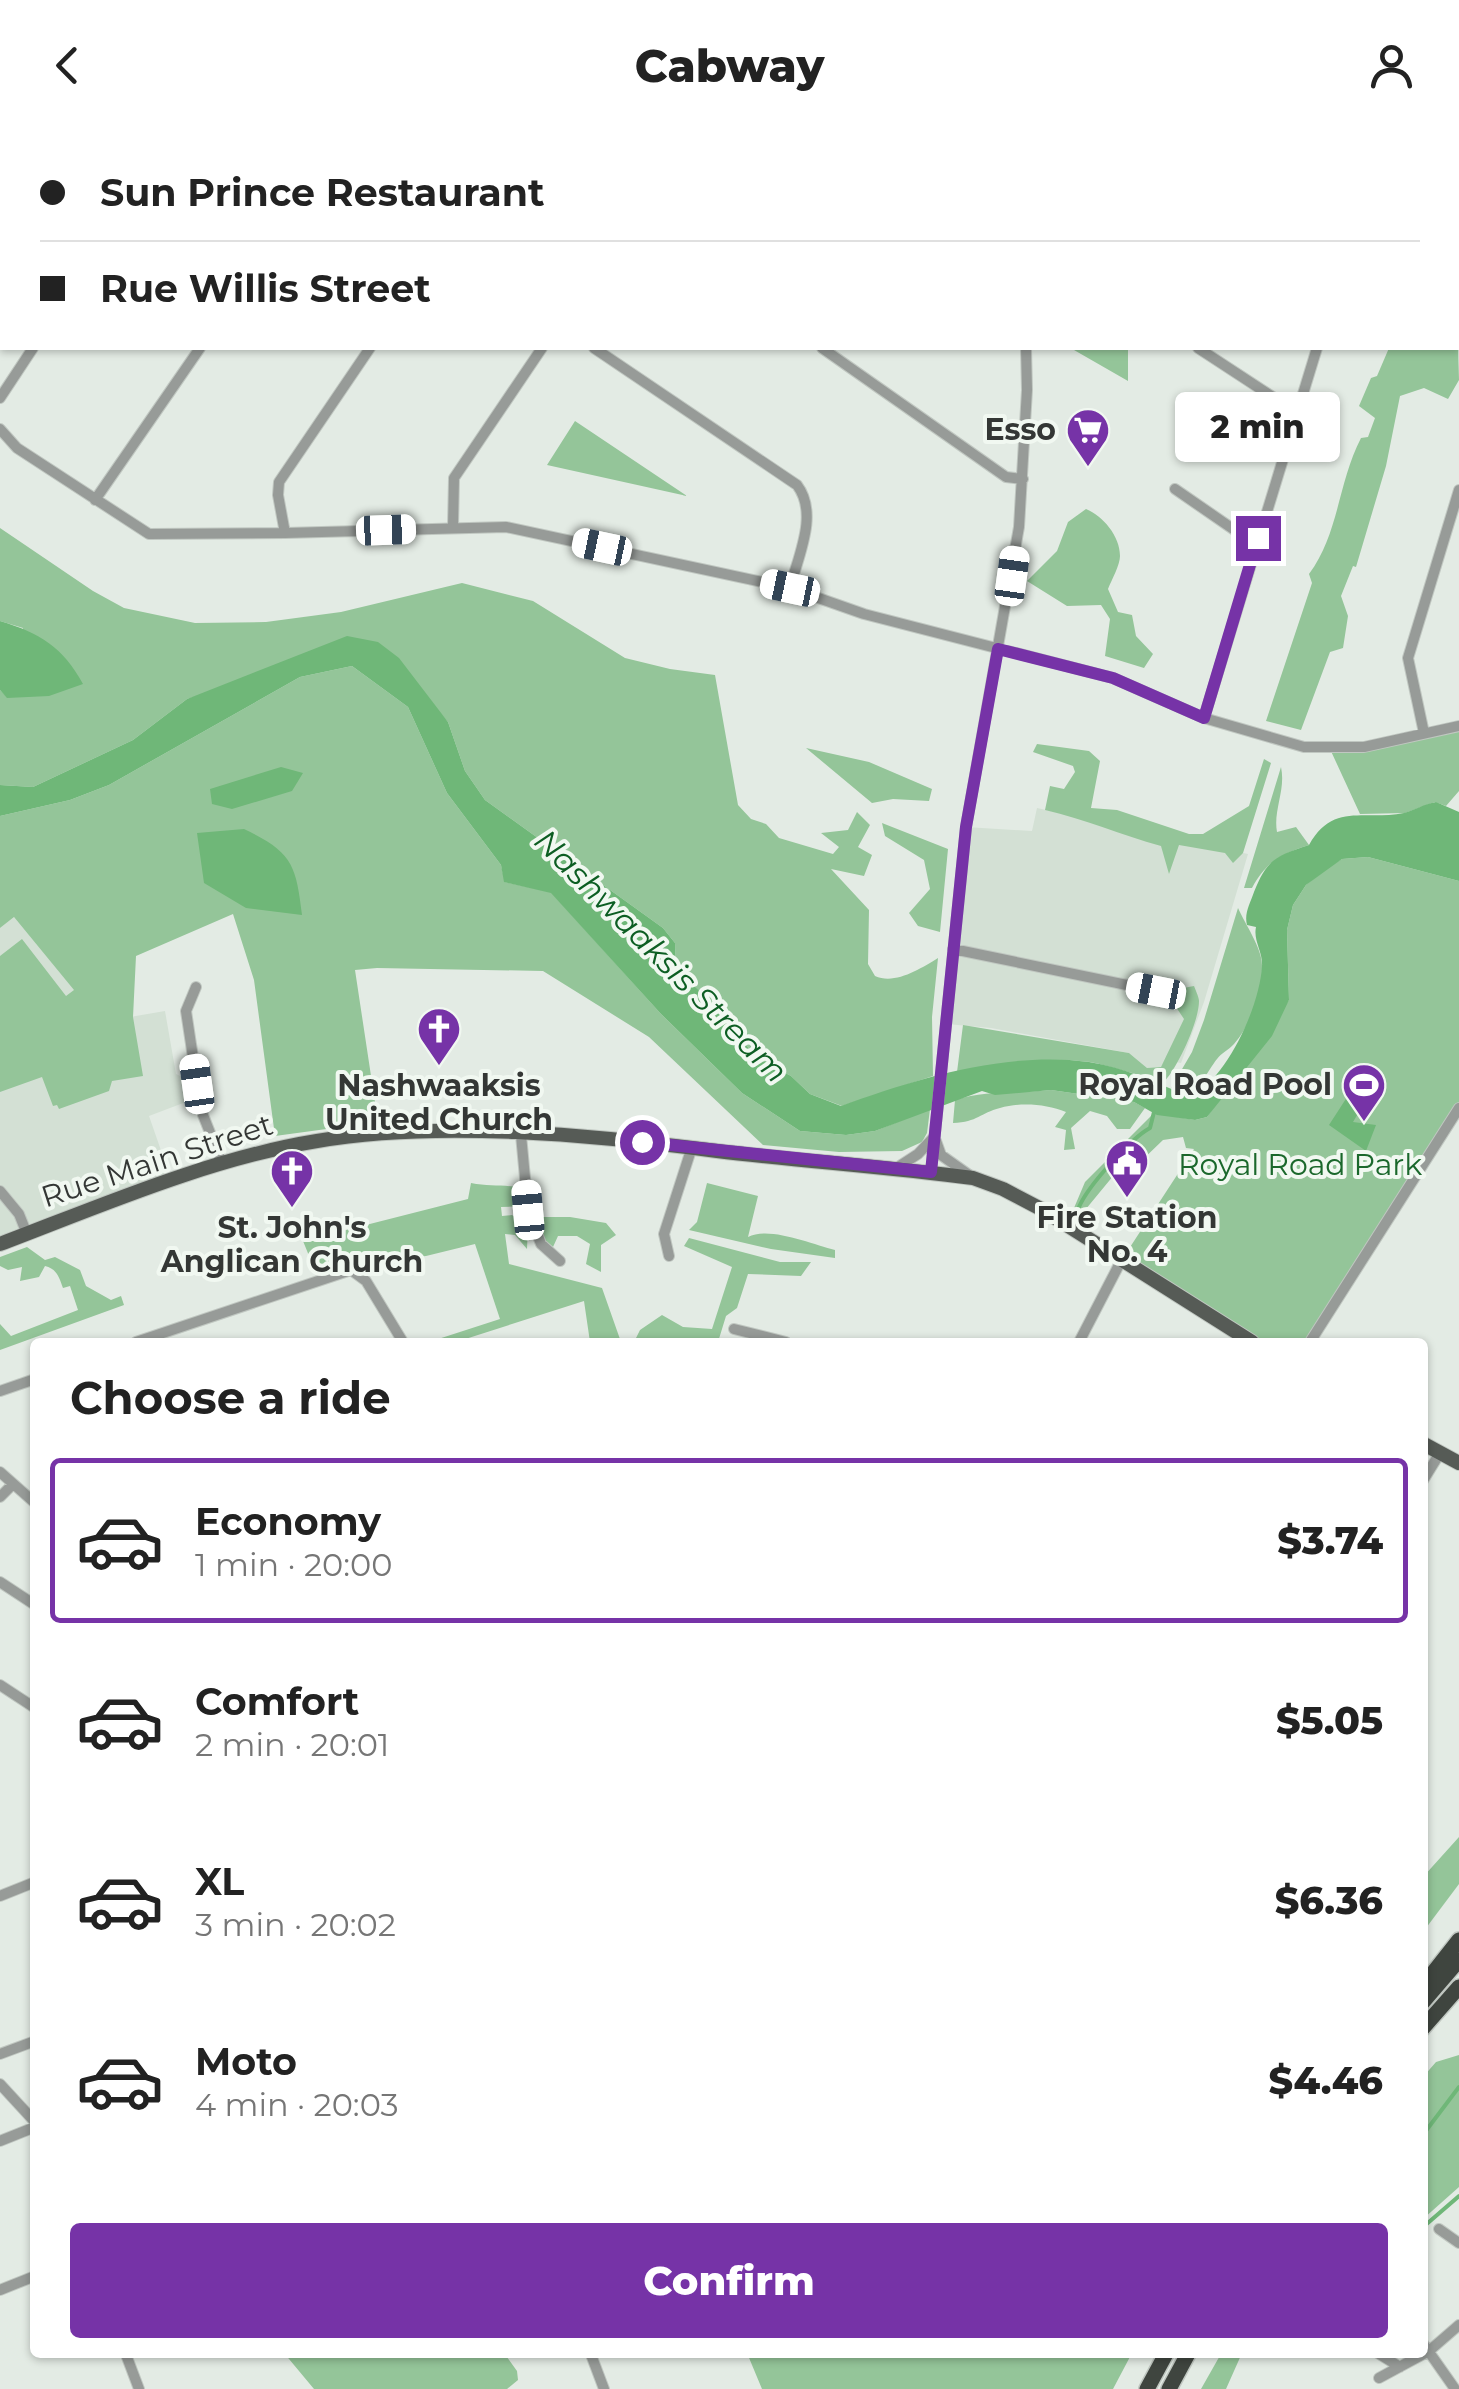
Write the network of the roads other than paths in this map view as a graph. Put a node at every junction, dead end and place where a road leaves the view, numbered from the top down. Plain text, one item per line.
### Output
1 (32, 350) edge
2 (199, 350) edge
3 (369, 350) edge
4 (541, 350) edge
5 (597, 350) edge
6 (825, 350) edge
7 (1026, 350) edge
8 (1201, 350) edge
9 (1316, 350) edge
10 (0, 398) edge
11 (1299, 408) junction
12 (0, 428) edge
13 (1023, 479) junction
14 (1175, 490) dead end
15 (1459, 490) edge
16 (96, 500) junction
17 (454, 527) junction
18 (285, 534) junction
19 (1258, 538) junction
20 (790, 588) junction
21 (998, 649) junction
22 (1204, 718) junction
23 (1459, 726) edge
24 (1424, 733) junction
25 (953, 949) junction
26 (196, 987) dead end
27 (1156, 991) dead end
28 (1459, 1108) edge
29 (521, 1134) junction
30 (936, 1135) junction
31 (692, 1147) junction
32 (222, 1163) junction
33 (895, 1169) junction
34 (931, 1172) junction
35 (973, 1178) junction
36 (0, 1191) edge
37 (27, 1234) junction
38 (0, 1244) edge
39 (669, 1256) dead end
40 (560, 1261) dead end
41 (1121, 1261) junction
42 (734, 1329) dead end
43 (148, 1338) edge
44 (400, 1338) edge
45 (770, 1338) edge
46 (1081, 1338) edge
47 (1246, 1338) edge
48 (1313, 1338) edge
49 (30, 1382) edge
50 (0, 1391) edge
51 (1428, 1446) edge
52 (1440, 1452) junction
53 (1459, 1463) edge
54 (0, 1472) edge
55 (1428, 1472) edge
56 (13, 1484) junction
57 (0, 1497) edge
58 (30, 1499) edge
59 (0, 1582) edge
60 (30, 1602) edge
61 (0, 1685) edge
62 (30, 1705) edge
63 (30, 1884) edge
64 (0, 1896) edge
65 (1459, 1940) edge
66 (1459, 1960) edge
67 (1428, 1979) edge
68 (1459, 1987) edge
69 (1428, 1995) edge
70 (1459, 2002) edge
71 (1428, 2022) edge
72 (1428, 2036) edge
73 (30, 2043) edge
74 (0, 2054) edge
75 (0, 2084) edge
76 (30, 2118) edge
77 (30, 2126) edge
78 (0, 2141) edge
79 (1439, 2229) dead end
80 (1459, 2243) edge
81 (30, 2278) edge
82 (0, 2290) edge
83 (1459, 2325) edge
84 (1428, 2346) edge
85 (1428, 2350) edge
86 (127, 2358) edge
87 (592, 2358) edge
88 (1164, 2358) edge
89 (1186, 2358) edge
90 (1386, 2358) edge
91 (1412, 2358) edge
92 (1400, 2367) junction
93 (1379, 2378) dead end
94 (140, 2389) edge
95 (604, 2389) edge
96 (1148, 2389) edge
97 (1169, 2389) edge
98 (1455, 2389) edge

1 - 10 street
2 - 16 street
3 - 18 street
4 - 17 street
5 - 20 street
6 - 13 street
7 - 13 street
8 - 11 street
9 - 11 street
11 - 19 street
12 - 16 street
13 - 21 street
14 - 19 street
15 - 24 street
16 - 18 street
17 - 18 street
17 - 20 street
19 - 22 street
20 - 21 street
21 - 22 street
21 - 25 street
22 - 24 street
23 - 24 street
25 - 27 street
25 - 30 street
26 - 32 street
28 - 48 street
29 - 31 main road, Rue Main Street
29 - 32 main road, Rue Main Street
29 - 40 street
30 - 33 street
30 - 34 street
30 - 35 street
31 - 33 main road, Rue Main Street
31 - 39 street
32 - 37 main road, Rue Main Street
33 - 34 main road, Rue Main Street
34 - 35 main road, Rue Main Street
35 - 41 main road, Rue Main Street
36 - 37 street
37 - 38 main road, Rue Main Street
41 - 46 street
41 - 47 main road, Rue Main Street
42 - 45 street
43 - 44 street
49 - 50 street
51 - 52 main road
52 - 53 main road
52 - 55 street
54 - 56 street
56 - 57 street
56 - 58 street
59 - 60 street
61 - 62 street
63 - 64 street
65 - 67 highway
66 - 69 highway
68 - 71 highway
70 - 72 highway
73 - 74 street
75 - 76 street
77 - 78 street
79 - 80 street
81 - 82 street
83 - 84 street
85 - 98 street
86 - 94 street
87 - 95 street
88 - 96 highway
89 - 97 highway
90 - 92 street
91 - 92 street
92 - 93 street

